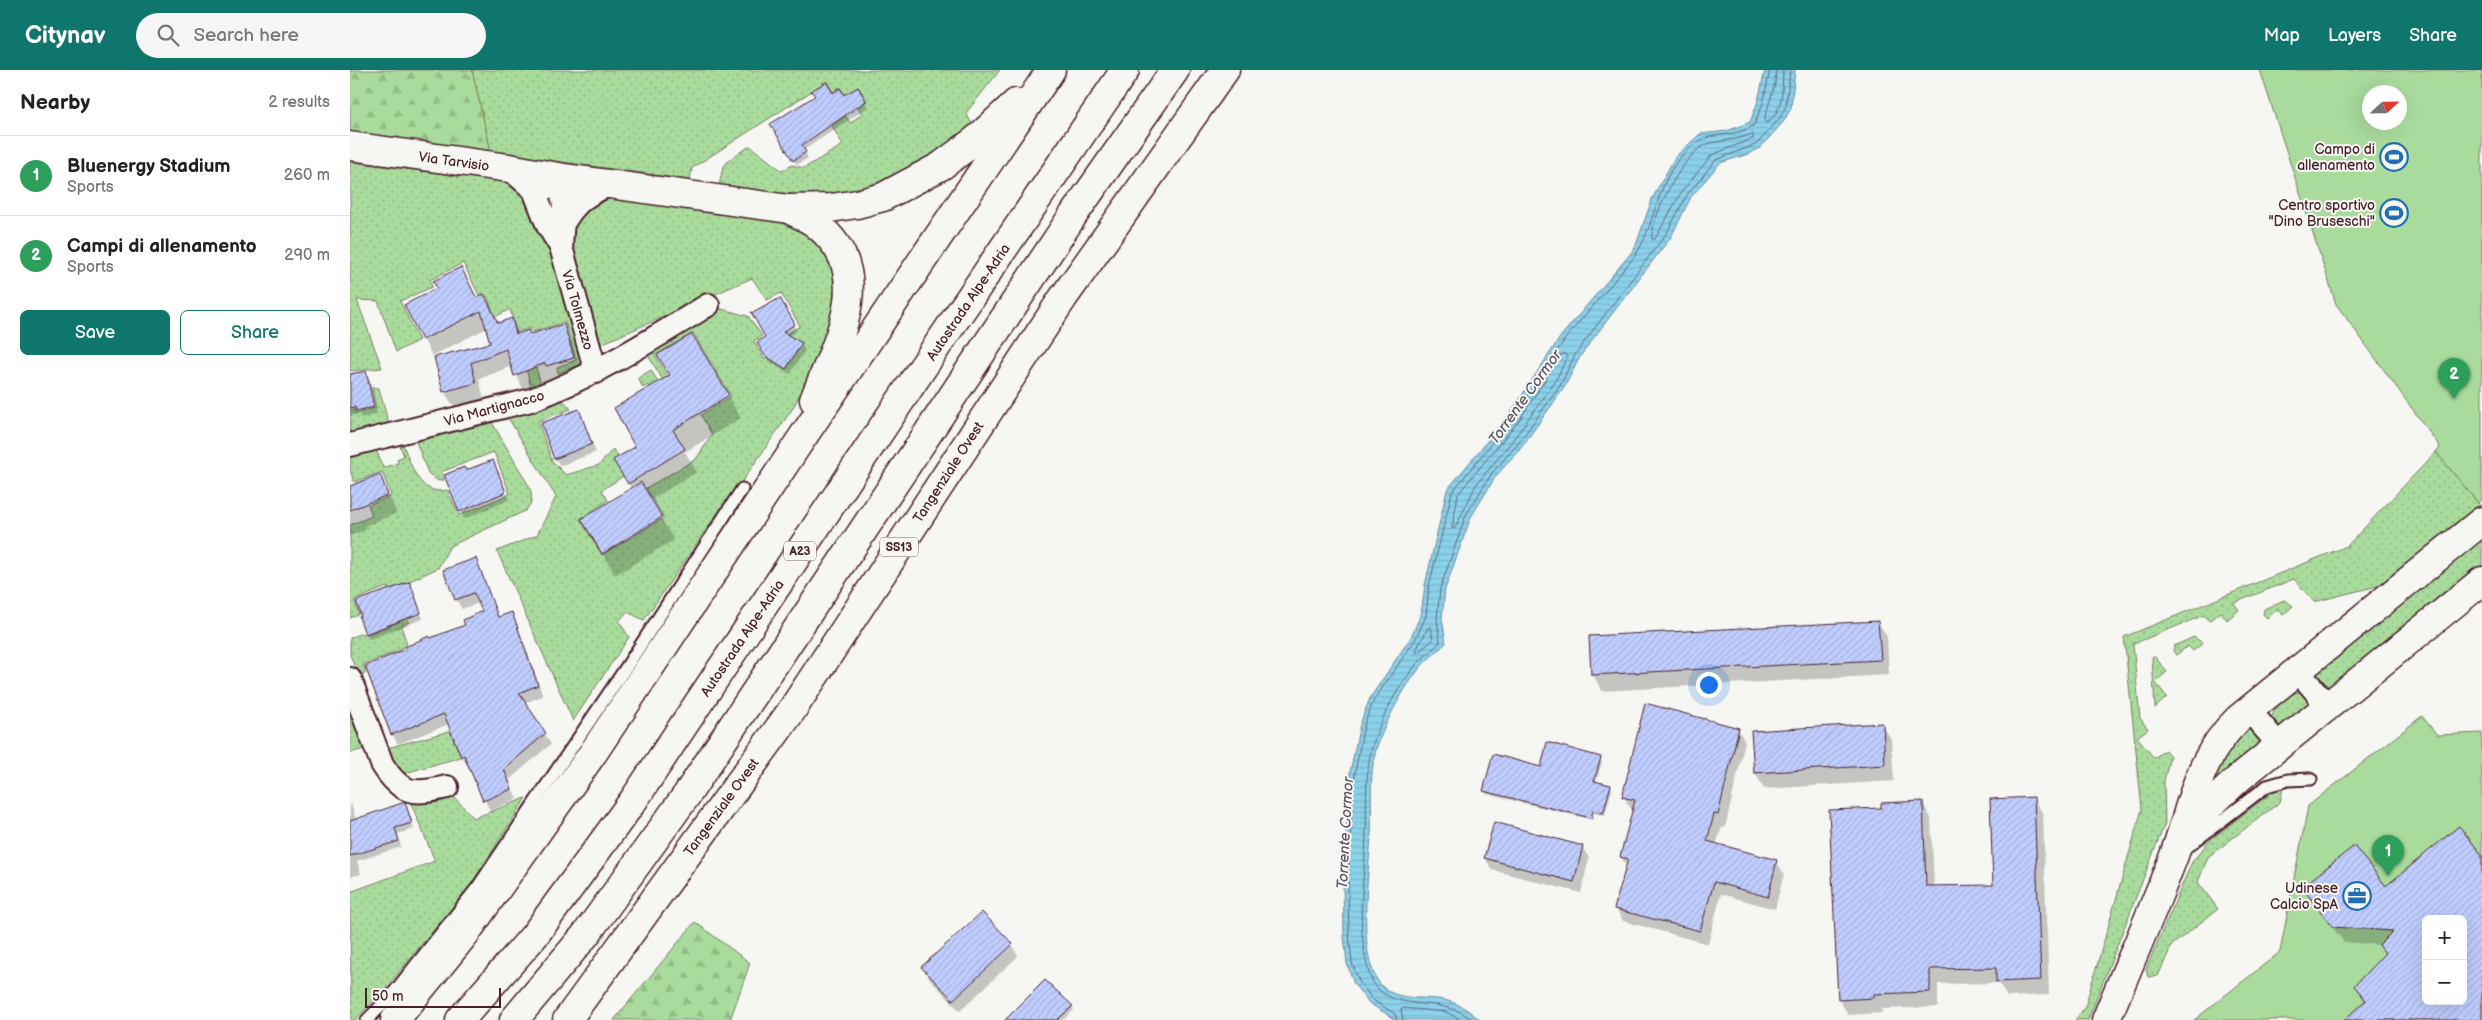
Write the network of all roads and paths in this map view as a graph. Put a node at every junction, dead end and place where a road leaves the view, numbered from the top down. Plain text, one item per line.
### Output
1 (1125, 70) edge
2 (1175, 70) edge
3 (1225, 70) edge
4 (1048, 75) edge
5 (350, 146) edge
6 (509, 168) junction
7 (558, 177) junction
8 (611, 184) junction
9 (540, 200) junction
10 (789, 209) junction
11 (564, 222) junction
12 (561, 247) junction
13 (708, 305) dead end
14 (596, 372) junction
15 (350, 444) edge
16 (798, 444) junction
17 (742, 489) dead end
18 (2482, 521) edge
19 (2482, 581) edge
20 (2297, 670) junction
21 (350, 679) edge
22 (2328, 706) junction
23 (2249, 710) junction
24 (2279, 745) junction
25 (2311, 779) dead end
26 (447, 788) dead end
27 (2173, 857) junction
28 (367, 1020) edge
29 (395, 1020) edge
30 (460, 1020) edge
31 (514, 1020) edge
32 (567, 1020) edge
33 (2106, 1020) edge

1 - 30 main road, Autostrada Alpe-Adria / A23
2 - 31 main road
3 - 32 main road, Tangenziale Ovest / SS13
4 - 10 main road
4 - 16 main road
5 - 6 main road, Via Tarvisio
6 - 7 main road, Via Tarvisio
6 - 9 street, Via Tolmezzo
7 - 8 main road, Via Tarvisio
7 - 9 street
7 - 11 street, Via Tolmezzo
8 - 10 main road, Via Tarvisio
8 - 11 street, Via Tolmezzo
9 - 12 street, Via Tolmezzo
10 - 16 main road
11 - 12 street, Via Tolmezzo
12 - 14 street, Via Tolmezzo
13 - 14 street, Via Martignacco
14 - 15 street, Via Martignacco
16 - 29 main road
17 - 28 lane
18 - 20 main road
19 - 22 main road
20 - 22 street
20 - 23 main road
21 - 26 street
22 - 24 main road
23 - 24 street
23 - 27 main road
24 - 27 main road
25 - 27 lane
27 - 33 main road

